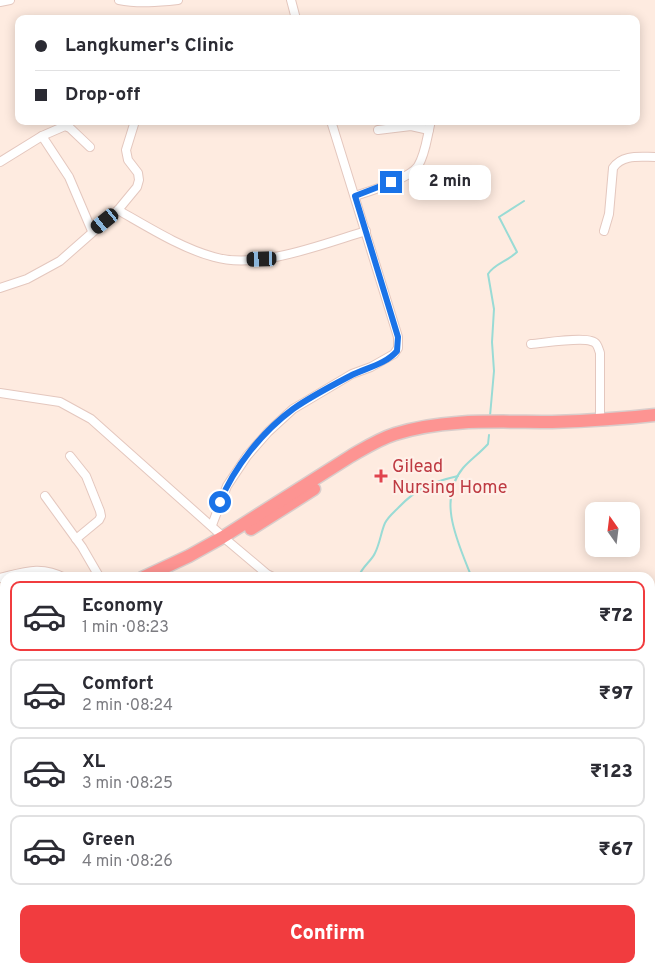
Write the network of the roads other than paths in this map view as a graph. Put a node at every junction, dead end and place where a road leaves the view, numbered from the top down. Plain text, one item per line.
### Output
1 (10, 0) edge
2 (119, 0) edge
3 (178, 0) edge
4 (291, 0) edge
5 (0, 2) edge
6 (295, 15) edge
7 (134, 125) edge
8 (331, 125) edge
9 (430, 125) edge
10 (378, 130) dead end
11 (429, 130) junction
12 (42, 136) junction
13 (90, 147) dead end
14 (655, 157) edge
15 (0, 162) edge
16 (355, 196) junction
17 (118, 210) junction
18 (92, 231) junction
19 (366, 231) junction
20 (604, 231) dead end
21 (1, 287) edge
22 (531, 344) dead end
23 (0, 393) edge
24 (655, 415) edge
25 (600, 420) junction
26 (655, 422) edge
27 (70, 456) dead end
28 (46, 496) dead end
29 (212, 525) junction
30 (76, 539) junction
31 (226, 540) junction
32 (23, 572) edge
33 (55, 572) edge
34 (96, 572) edge
35 (155, 572) edge
36 (169, 572) edge
37 (265, 572) edge

1 - 5 street
2 - 3 street
4 - 6 street
7 - 17 street
8 - 16 street
9 - 11 street
10 - 11 street
11 - 16 street
12 - 13 street
12 - 15 street
12 - 18 street
14 - 20 street
16 - 19 street
17 - 18 street
17 - 19 street
18 - 21 street
19 - 29 street
22 - 25 street
23 - 29 street
24 - 25 highway
25 - 31 highway
26 - 31 highway
27 - 30 street
28 - 30 street
29 - 31 street
30 - 34 street
31 - 35 highway
31 - 36 highway
31 - 37 street
32 - 33 street

